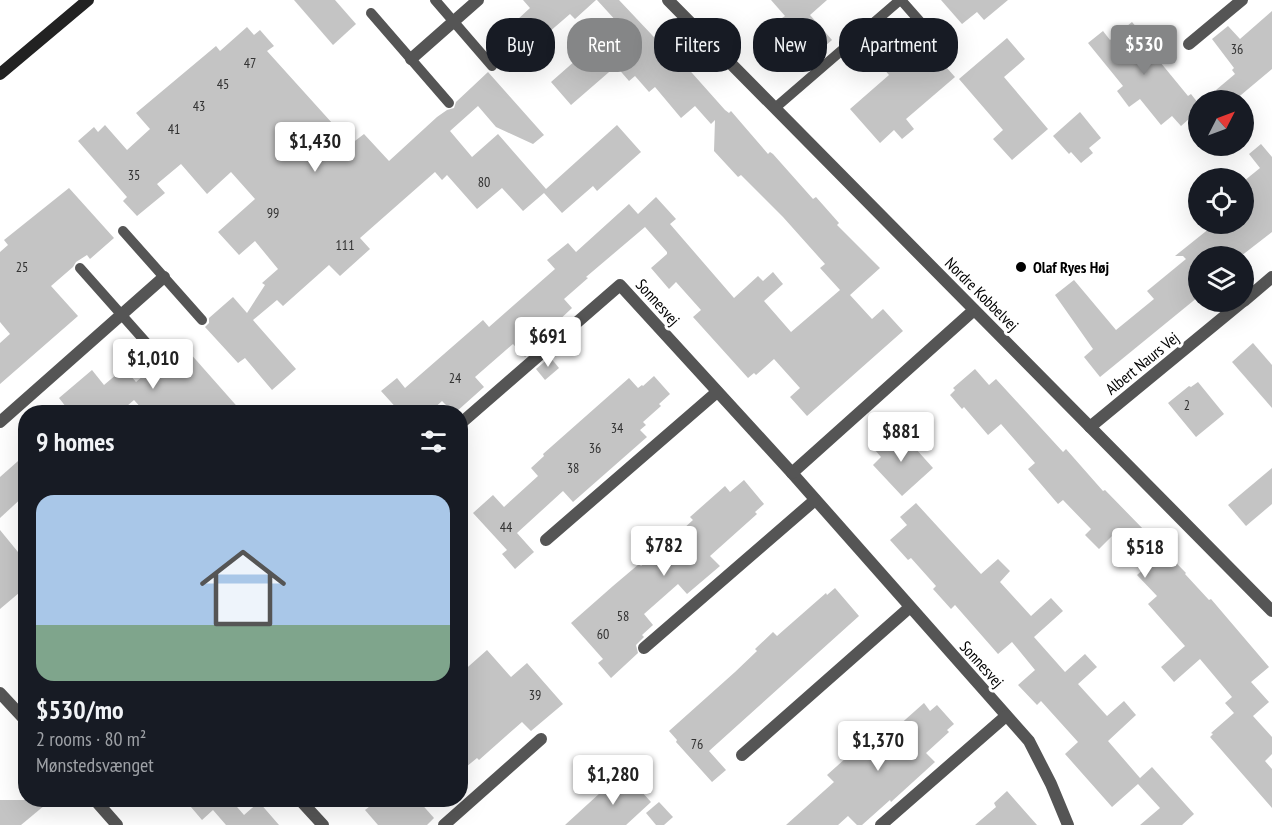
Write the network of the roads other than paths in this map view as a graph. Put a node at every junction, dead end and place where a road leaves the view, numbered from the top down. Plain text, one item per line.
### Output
1 (88, 0) edge
2 (435, 0) edge
3 (478, 0) edge
4 (668, 0) edge
5 (901, 0) edge
6 (1242, 0) edge
7 (371, 13) dead end
8 (917, 18) edge
9 (454, 22) junction
10 (1189, 44) dead end
11 (411, 59) junction
12 (486, 59) edge
13 (0, 74) edge
14 (449, 103) dead end
15 (775, 108) junction
16 (123, 231) dead end
17 (80, 268) dead end
18 (164, 277) junction
19 (1272, 277) edge
20 (1254, 292) edge
21 (974, 310) junction
22 (1230, 312) edge
23 (121, 315) junction
24 (202, 320) dead end
25 (159, 357) dead end
26 (717, 392) junction
27 (19, 405) edge
28 (18, 406) edge
29 (468, 417) edge
30 (0, 422) edge
31 (1090, 427) junction
32 (792, 473) junction
33 (815, 500) junction
34 (546, 540) dead end
35 (909, 608) junction
36 (1272, 611) edge
37 (644, 648) dead end
38 (0, 693) edge
39 (18, 713) edge
40 (1006, 716) junction
41 (541, 738) dead end
42 (742, 755) dead end
43 (468, 803) edge
44 (104, 807) edge
45 (306, 807) edge
46 (464, 807) edge
47 (117, 825) edge
48 (323, 825) edge
49 (444, 825) edge
50 (881, 825) edge
51 (1068, 825) edge

1 - 13 street
2 - 9 lane
3 - 9 street
4 - 15 street, Nordre Kobbelvej
5 - 8 lane
5 - 15 lane
6 - 10 street
7 - 11 lane
9 - 11 street
9 - 12 lane
11 - 14 lane
15 - 21 street, Nordre Kobbelvej
16 - 18 lane
17 - 23 lane
18 - 23 street
18 - 24 lane
19 - 20 street, Albert Naurs Vej
21 - 31 street, Nordre Kobbelvej
21 - 32 street
22 - 31 street, Albert Naurs Vej
23 - 25 lane
23 - 27 street
26 - 29 street, Sonnesvej
26 - 32 street, Sonnesvej
26 - 34 street
28 - 30 street
31 - 36 street, Nordre Kobbelvej
32 - 33 street, Sonnesvej
33 - 35 street, Sonnesvej
33 - 37 street
35 - 40 street, Sonnesvej
35 - 42 street
38 - 39 street
40 - 50 street
40 - 51 street, Sonnesvej
41 - 43 street
44 - 47 street
45 - 48 street
46 - 49 street

